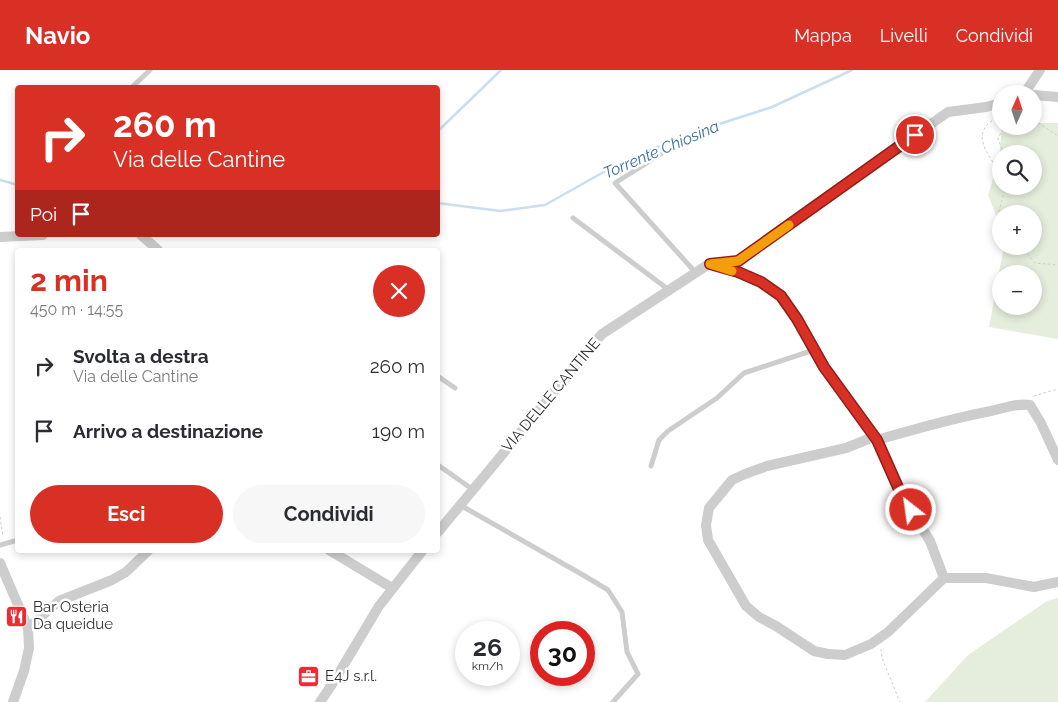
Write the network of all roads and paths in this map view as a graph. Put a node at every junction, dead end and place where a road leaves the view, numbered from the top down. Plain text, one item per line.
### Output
1 (150, 70) edge
2 (1040, 70) edge
3 (134, 85) edge
4 (1030, 85) edge
5 (1042, 94) edge
6 (1058, 97) edge
7 (992, 105) edge
8 (992, 122) edge
9 (1042, 125) edge
10 (1058, 136) edge
11 (661, 154) dead end
12 (992, 162) edge
13 (573, 218) dead end
14 (15, 237) edge
15 (143, 237) edge
16 (0, 238) edge
17 (156, 248) edge
18 (1028, 255) edge
19 (710, 264) junction
20 (1058, 265) edge
21 (696, 273) junction
22 (670, 290) junction
23 (814, 350) junction
24 (440, 378) edge
25 (455, 388) dead end
26 (1058, 389) edge
27 (1025, 404) junction
28 (877, 440) junction
29 (1058, 460) edge
30 (440, 466) edge
31 (651, 466) dead end
32 (472, 489) junction
33 (460, 505) junction
34 (0, 518) edge
35 (440, 530) edge
36 (15, 541) edge
37 (2, 544) edge
38 (146, 553) edge
39 (333, 553) edge
40 (421, 553) edge
41 (1, 562) edge
42 (944, 578) junction
43 (1058, 582) edge
44 (392, 588) junction
45 (28, 628) junction
46 (880, 638) junction
47 (13, 702) edge
48 (320, 702) edge
49 (614, 702) edge
50 (900, 702) edge

1 - 3 lane
2 - 4 street
5 - 6 street
7 - 19 street, VIA DELLE CANTINE
8 - 12 path
9 - 10 path
11 - 21 lane
13 - 22 lane
14 - 16 street
15 - 17 street
18 - 20 path
19 - 21 street, VIA DELLE CANTINE
19 - 23 street
21 - 22 street, VIA DELLE CANTINE
22 - 32 street, VIA DELLE CANTINE
23 - 28 street
23 - 31 lane
24 - 25 lane
26 - 27 path
27 - 28 street
27 - 29 street
28 - 42 street
28 - 46 street
30 - 32 lane
32 - 33 street, VIA DELLE CANTINE
33 - 35 street, VIA DELLE CANTINE
33 - 49 lane
34 - 37 path
36 - 37 lane
38 - 45 street
39 - 44 street
40 - 44 street
41 - 45 street
42 - 43 street
42 - 46 street
44 - 48 street
45 - 47 street
46 - 50 path

